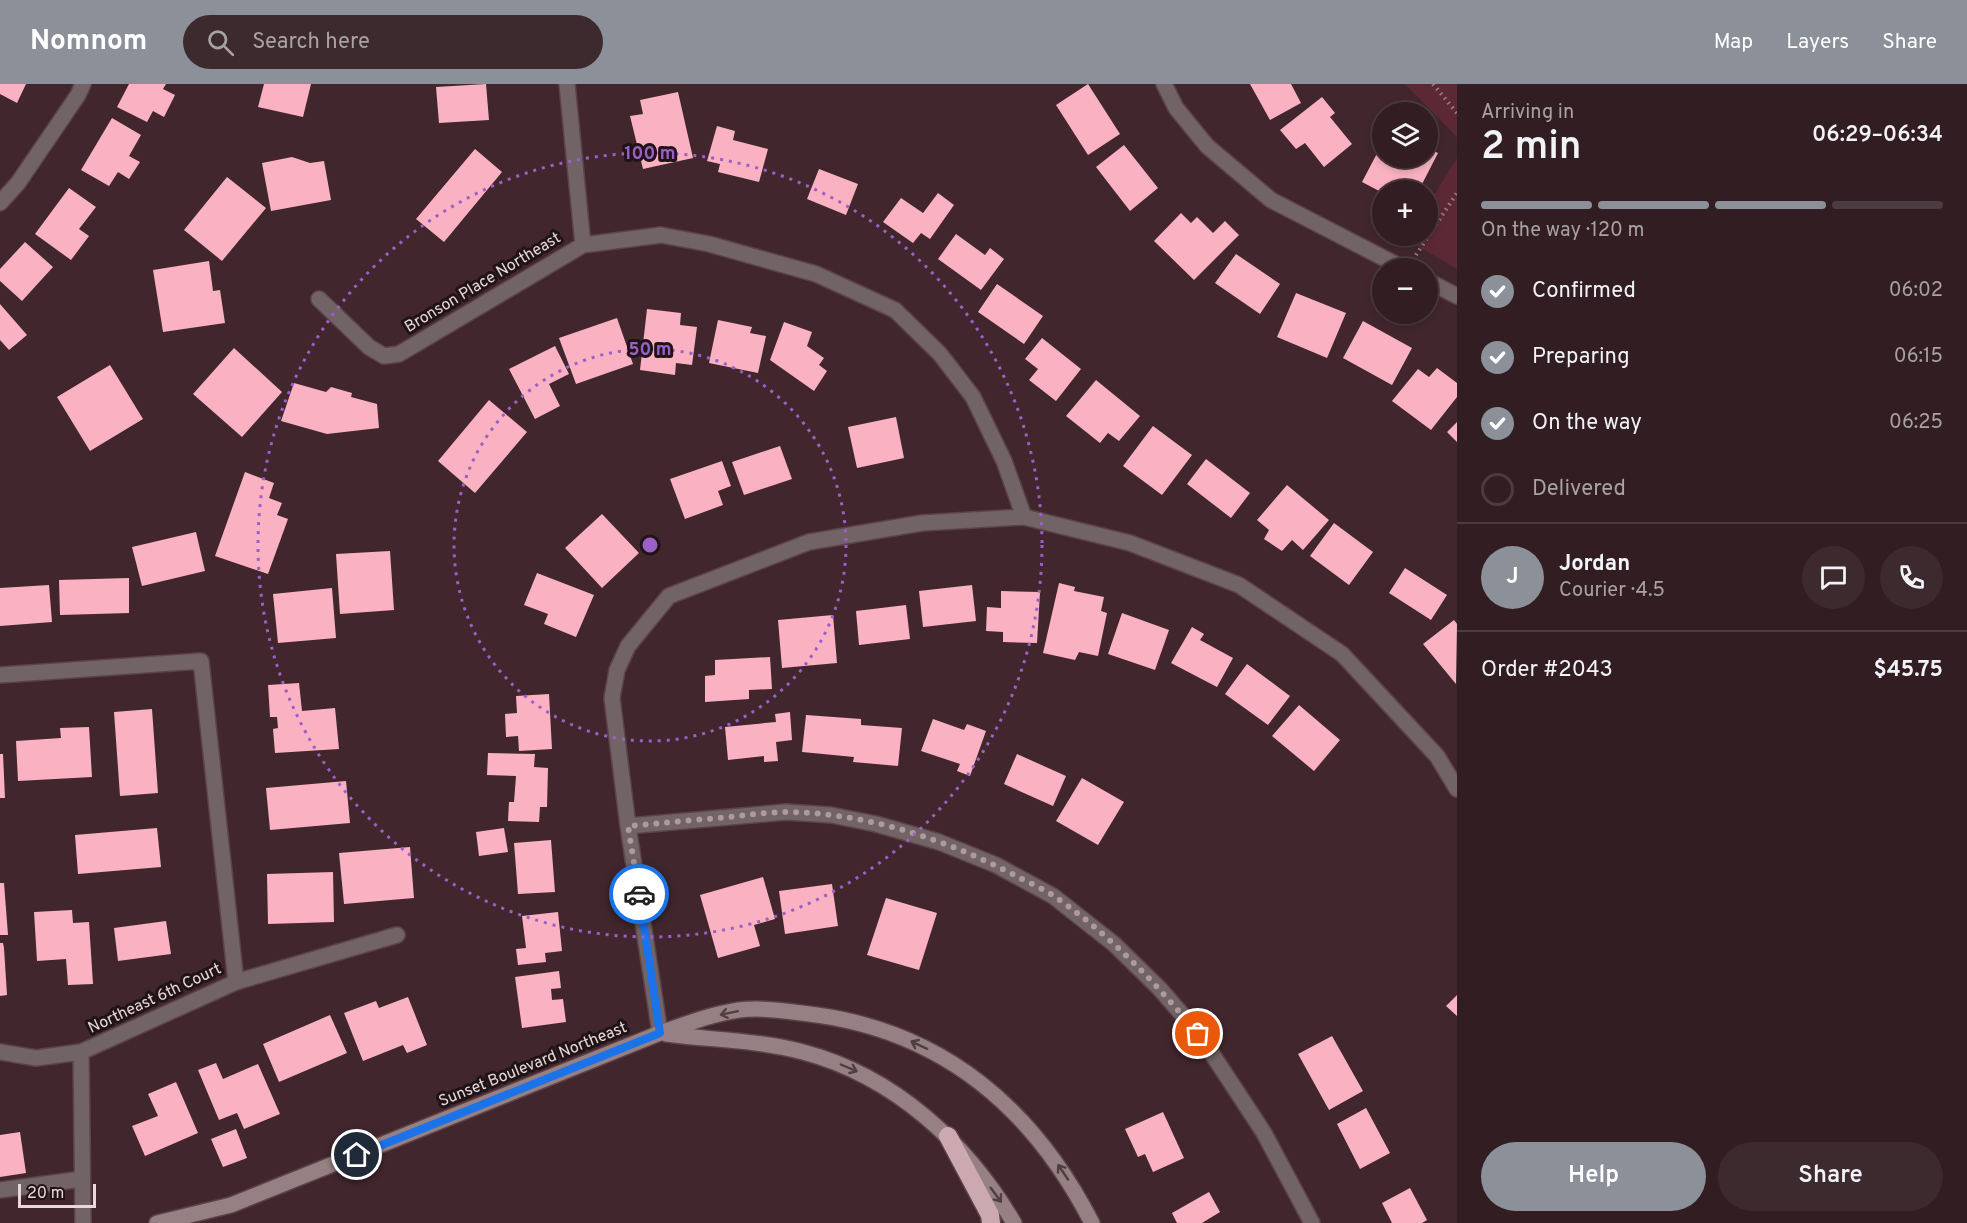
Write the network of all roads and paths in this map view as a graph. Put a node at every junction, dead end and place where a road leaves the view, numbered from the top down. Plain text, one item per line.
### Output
1 (83, 84) edge
2 (567, 84) edge
3 (1164, 84) edge
4 (1432, 84) edge
5 (1457, 113) edge
6 (1457, 193) edge
7 (0, 203) edge
8 (1438, 221) edge
9 (583, 245) junction
10 (1384, 258) edge
11 (1438, 286) edge
12 (1457, 296) edge
13 (319, 299) dead end
14 (1024, 517) junction
15 (0, 675) edge
16 (1457, 789) edge
17 (628, 826) junction
18 (397, 935) dead end
19 (236, 982) junction
20 (660, 1033) junction
21 (0, 1052) edge
22 (81, 1052) junction
23 (948, 1136) junction
24 (82, 1179) junction
25 (0, 1190) edge
26 (83, 1223) edge
27 (157, 1223) edge
28 (991, 1223) edge
29 (1014, 1223) edge
30 (1092, 1223) edge
31 (1312, 1223) edge

1 - 7 street
2 - 9 street
3 - 10 street
4 - 5 path
6 - 8 path
9 - 13 street, Bronson Place Northeast
9 - 14 street, Bronson Place Northeast
11 - 12 street
14 - 16 street
14 - 17 street
15 - 19 street, Northeast 6th Court
17 - 20 street
17 - 31 street
18 - 19 street
19 - 22 street, Northeast 6th Court
20 -> 23 main road, Sunset Boulevard Northeast
20 - 27 main road, Sunset Boulevard Northeast
30 -> 20 main road
21 - 22 street
22 - 24 street, Northeast 6th Court
23 - 28 highway
23 -> 29 main road, Sunset Boulevard Northeast
24 - 25 street
24 - 26 street, Northeast 6th Court

